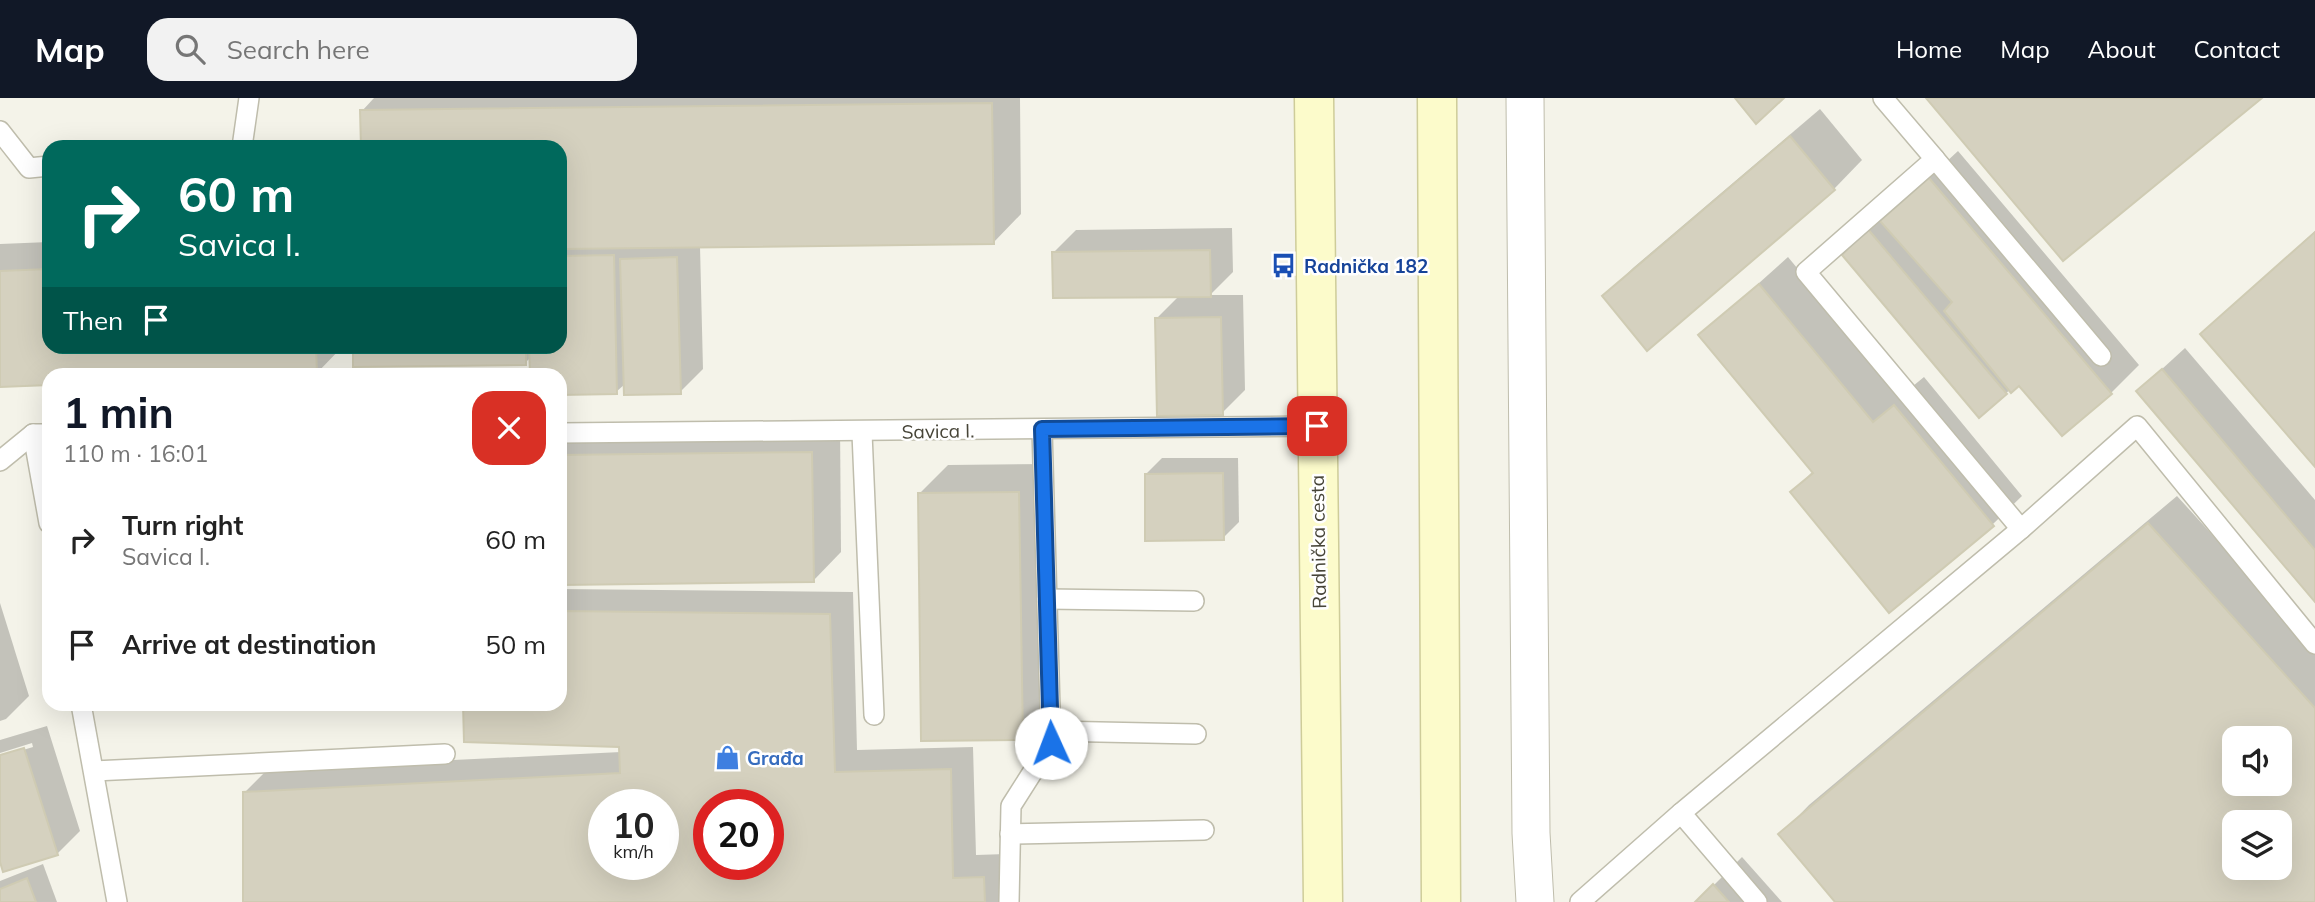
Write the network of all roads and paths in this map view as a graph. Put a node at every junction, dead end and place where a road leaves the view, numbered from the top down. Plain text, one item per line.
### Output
1 (249, 98) edge
2 (1314, 98) edge
3 (1437, 98) edge
4 (1525, 98) edge
5 (1883, 98) edge
6 (0, 131) edge
7 (243, 140) edge
8 (1935, 159) junction
9 (42, 167) edge
10 (2101, 356) dead end
11 (1317, 426) junction
12 (1042, 429) junction
13 (567, 433) edge
14 (862, 433) junction
15 (41, 434) edge
16 (0, 461) edge
17 (2021, 529) junction
18 (1047, 599) junction
19 (1194, 601) dead end
20 (2315, 644) edge
21 (82, 711) edge
22 (874, 715) dead end
23 (1051, 732) junction
24 (1196, 734) dead end
25 (445, 754) dead end
26 (94, 771) junction
27 (1681, 813) junction
28 (1204, 830) dead end
29 (1010, 834) junction
30 (117, 902) edge
31 (1009, 902) edge
32 (1324, 902) edge
33 (1441, 902) edge
34 (1535, 902) edge
35 (1580, 902) edge
36 (1757, 902) edge

1 - 7 lane
2 - 11 main road, Radnička cesta
3 - 33 main road
4 - 34 street
5 - 8 lane
6 - 9 lane
8 - 10 lane
8 - 17 lane
11 - 12 lane, Savica I.
11 - 32 main road, Radnička cesta
12 - 14 lane, Savica I.
12 - 18 lane
13 - 14 lane, Savica I.
14 - 22 lane
15 - 16 lane
17 - 20 lane
17 - 27 lane
18 - 19 lane
18 - 23 lane
21 - 26 lane
23 - 24 lane
23 - 29 lane
25 - 26 lane
26 - 30 lane
27 - 35 lane
27 - 36 lane
28 - 29 lane
29 - 31 lane

